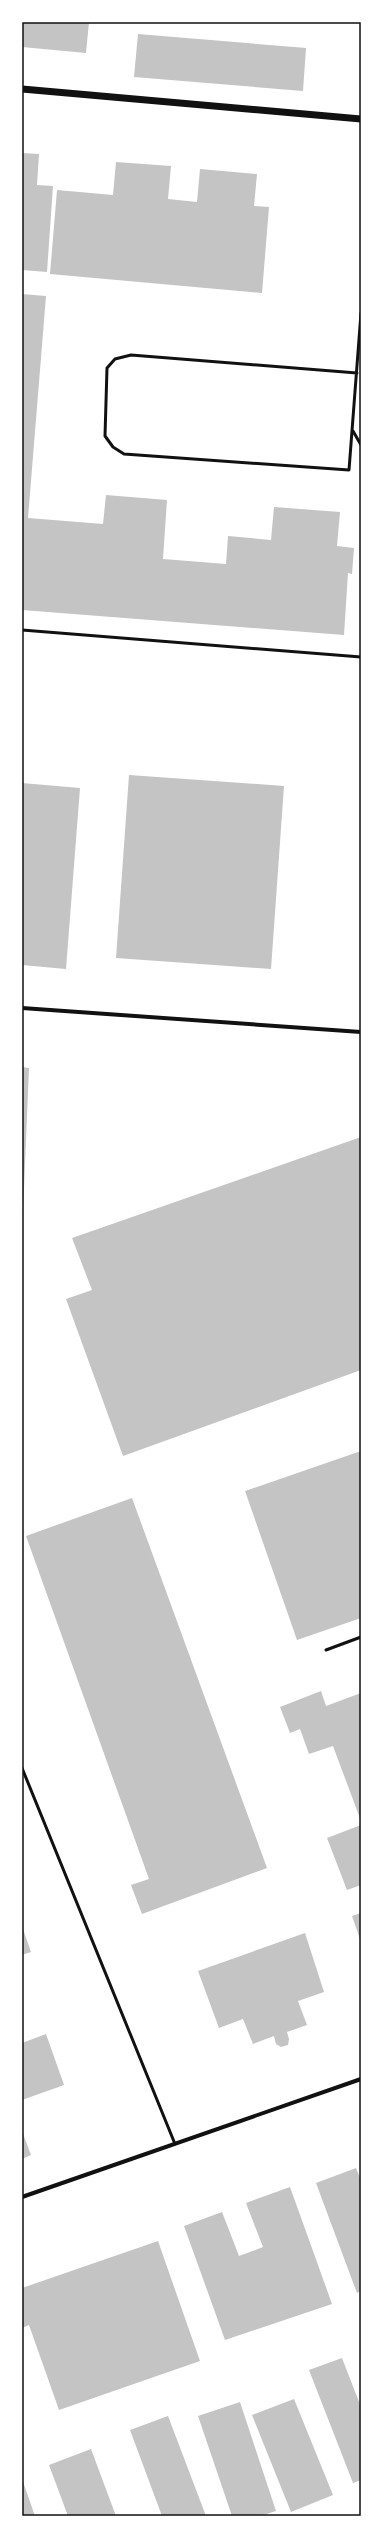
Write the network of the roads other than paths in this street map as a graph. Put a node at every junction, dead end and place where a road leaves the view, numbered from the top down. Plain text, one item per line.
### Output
1 (22, 90) edge
2 (361, 118) edge
3 (361, 313) edge
4 (356, 373) junction
5 (352, 430) junction
6 (361, 445) edge
7 (22, 630) edge
8 (361, 657) edge
9 (22, 1008) edge
10 (361, 1032) edge
11 (361, 1637) edge
12 (326, 1650) dead end
13 (22, 1768) edge
14 (361, 2079) edge
15 (175, 2144) junction
16 (22, 2198) edge

1 - 2 street
3 - 4 lane
4 - 5 lane
4 - 5 lane
5 - 6 lane
7 - 8 lane
9 - 10 street
11 - 12 lane
13 - 15 lane
14 - 15 street
15 - 16 street

